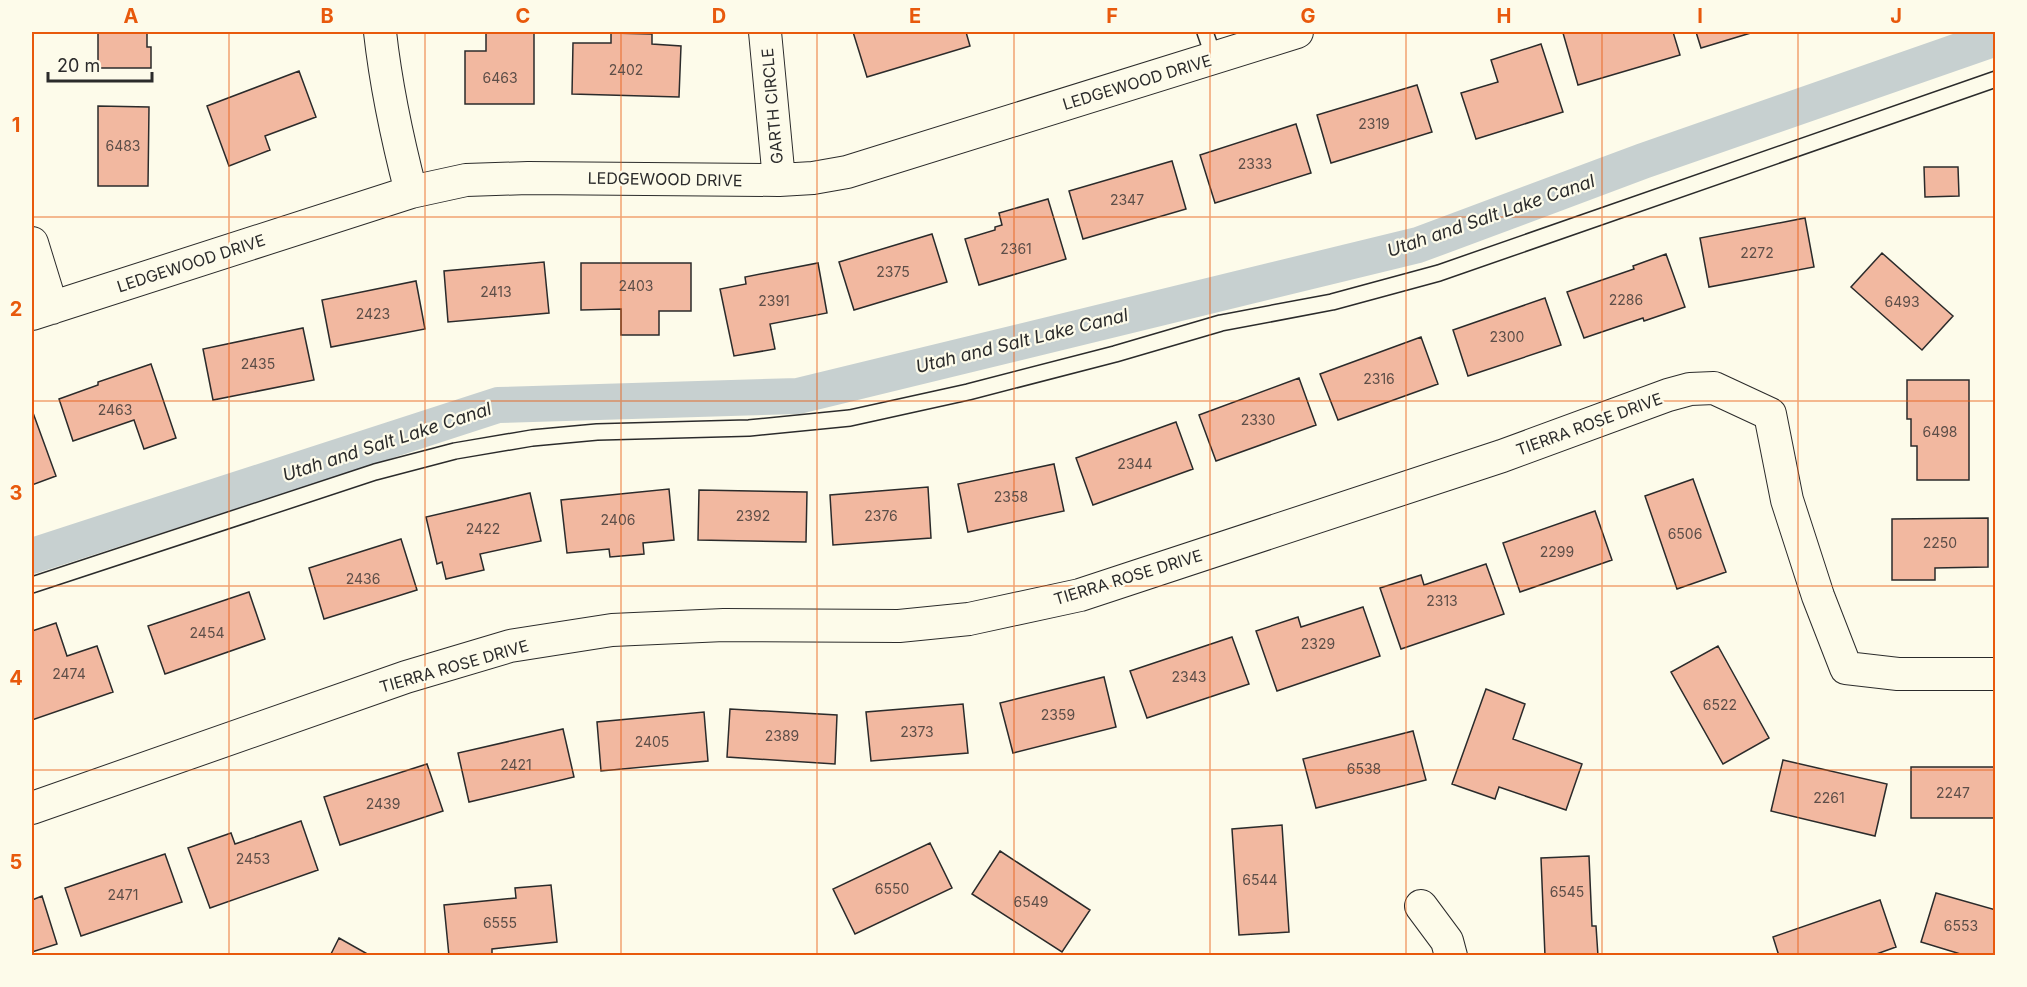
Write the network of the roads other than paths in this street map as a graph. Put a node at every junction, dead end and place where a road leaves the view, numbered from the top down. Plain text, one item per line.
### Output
1 (380, 32) edge
2 (765, 32) edge
3 (1297, 32) edge
4 (1209, 45) edge
5 (1995, 79) edge
6 (779, 180) junction
7 (411, 192) junction
8 (32, 243) edge
9 (42, 311) edge
10 (32, 585) edge
11 (1995, 674) edge
12 (32, 808) edge
13 (1421, 906) dead end
14 (1451, 956) edge

1 - 7 street
2 - 6 street, GARTH CIRCLE
3 - 4 street, LEDGEWOOD DRIVE
4 - 6 street, LEDGEWOOD DRIVE
5 - 10 lane
6 - 7 street, LEDGEWOOD DRIVE
7 - 9 street, LEDGEWOOD DRIVE
8 - 9 street
11 - 12 street, TIERRA ROSE DRIVE
13 - 14 street

